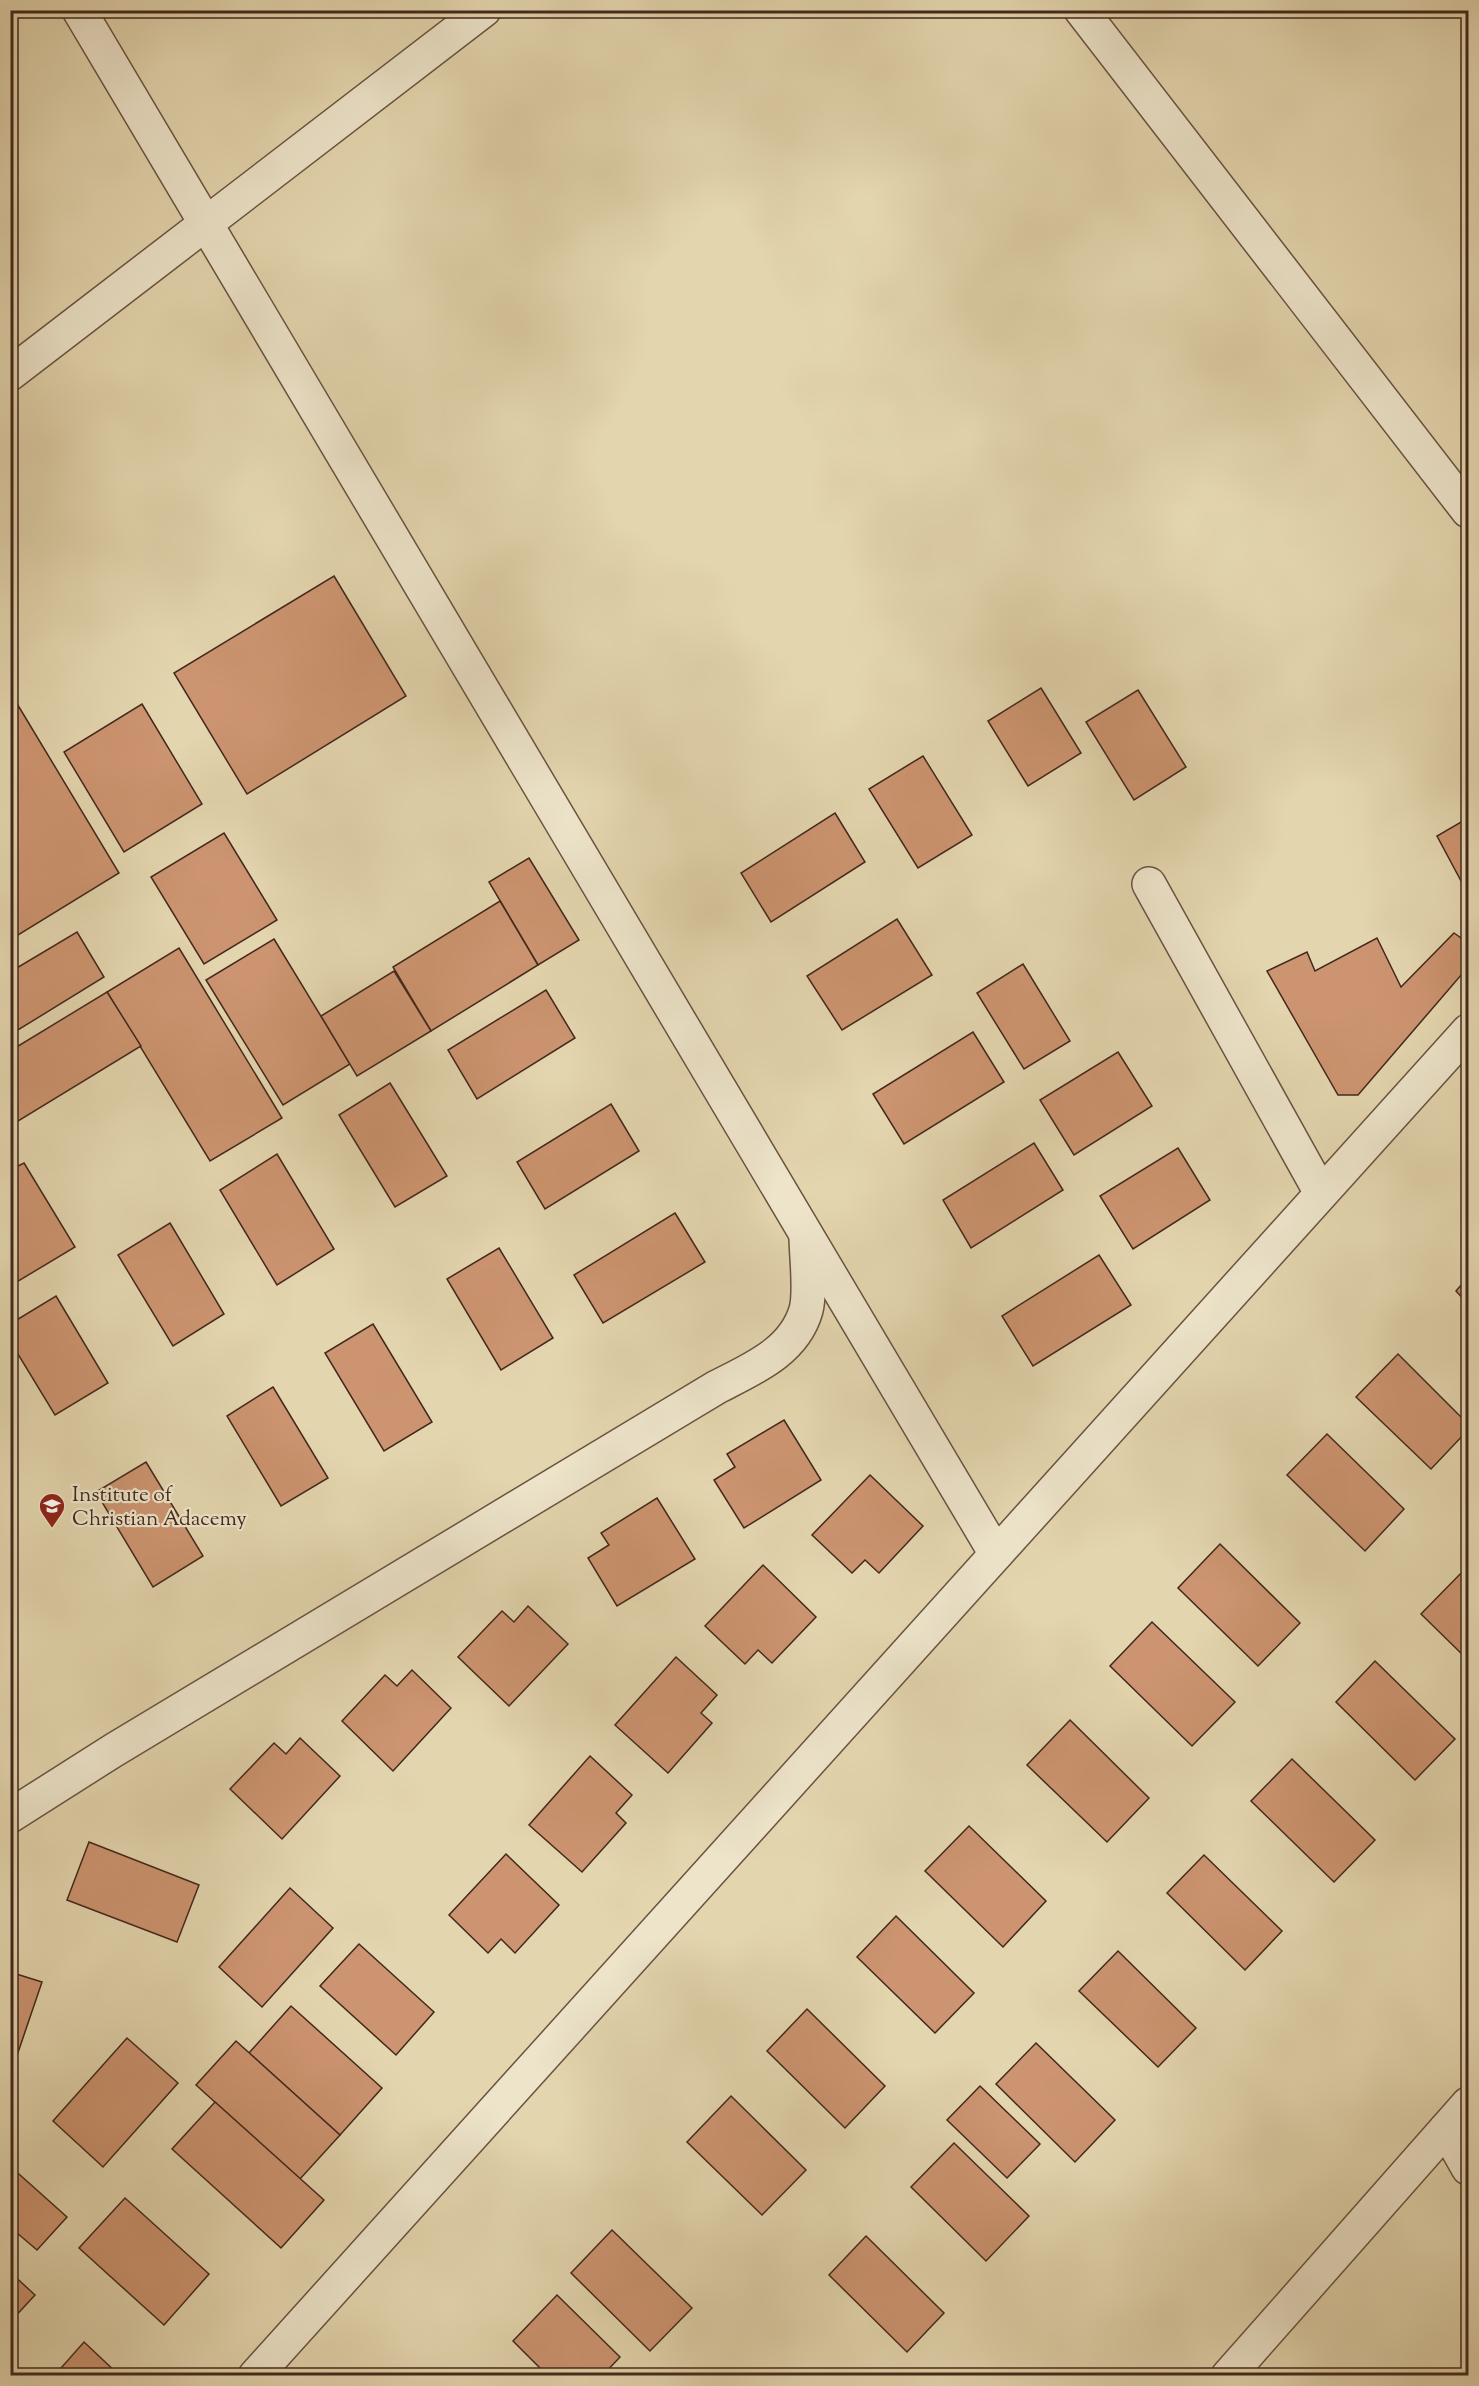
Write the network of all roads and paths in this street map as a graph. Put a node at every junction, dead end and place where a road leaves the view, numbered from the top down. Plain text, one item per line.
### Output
1 (79, 10) edge
2 (484, 10) edge
3 (1081, 10) edge
4 (206, 224) junction
5 (10, 374) edge
6 (1468, 511) edge
7 (1149, 884) dead end
8 (1468, 1030) edge
9 (1321, 1193) junction
10 (806, 1233) junction
11 (996, 1554) junction
12 (10, 1816) edge
13 (1468, 2104) edge
14 (1446, 2129) junction
15 (1468, 2168) edge
16 (255, 2376) edge
17 (1228, 2376) edge

1 - 4 street
2 - 4 street
3 - 6 street
4 - 5 street
4 - 10 street
7 - 9 street
8 - 9 street
9 - 11 street
10 - 11 street
10 - 12 street
11 - 16 street
13 - 14 street
14 - 15 street
14 - 17 street

